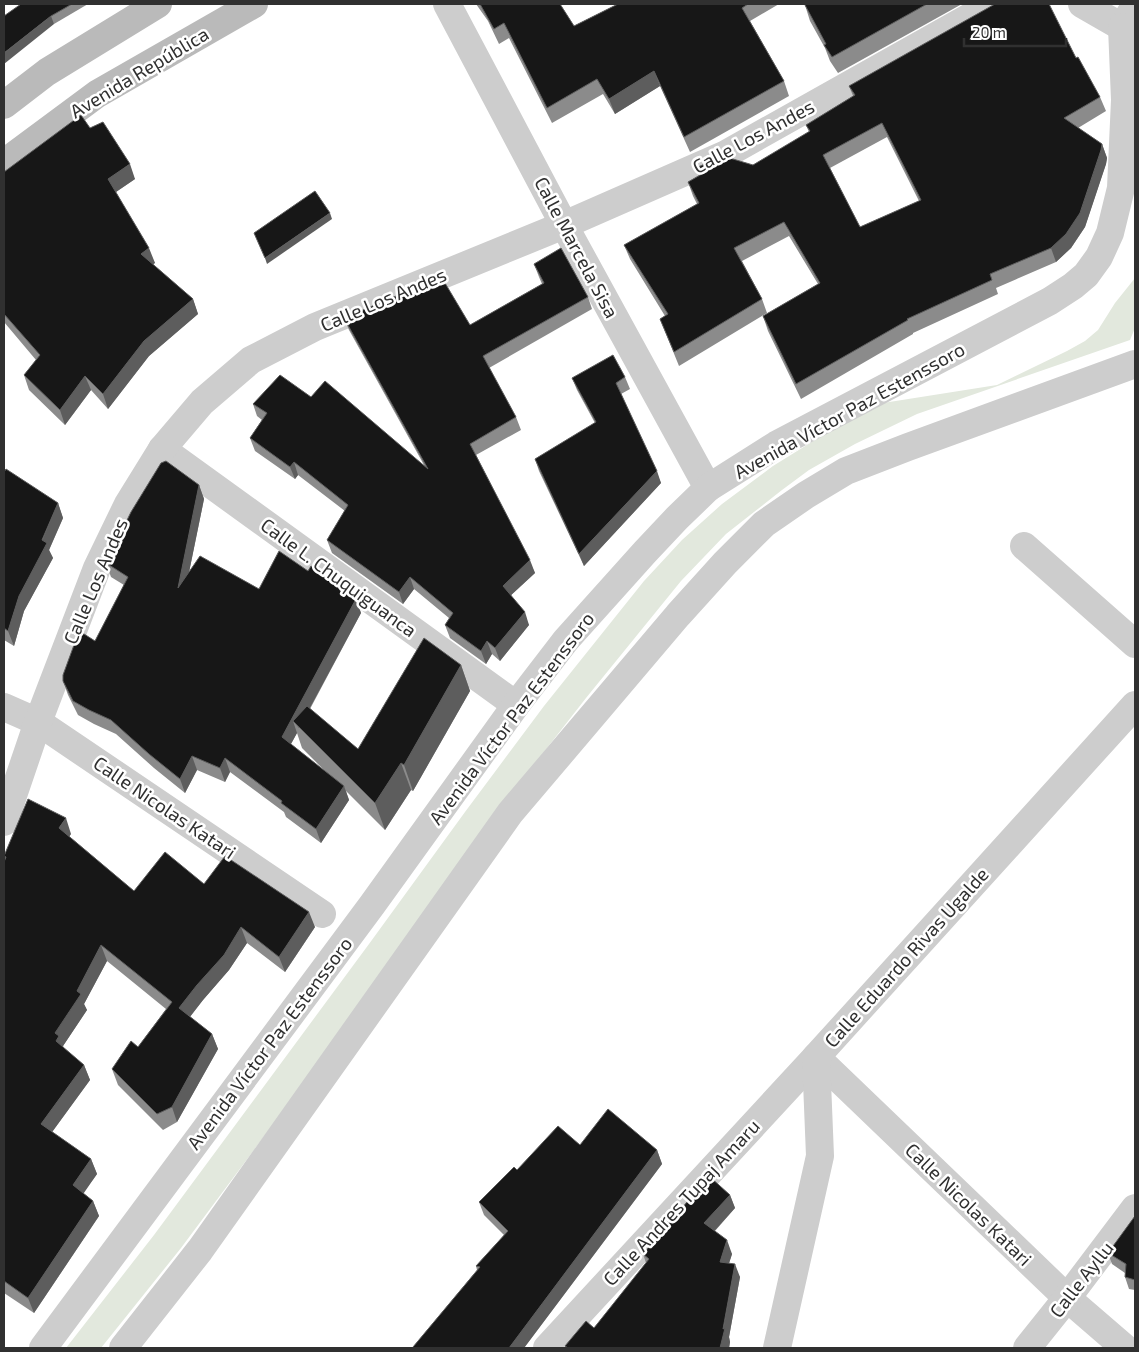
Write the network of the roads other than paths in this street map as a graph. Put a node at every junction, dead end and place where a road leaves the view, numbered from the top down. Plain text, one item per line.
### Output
1 (158, 4) edge
2 (254, 4) edge
3 (448, 4) edge
4 (993, 4) edge
5 (1082, 4) edge
6 (1129, 16) edge
7 (4, 105) edge
8 (4, 163) edge
9 (564, 225) junction
10 (1135, 364) edge
11 (162, 449) junction
12 (708, 488) junction
13 (1024, 546) dead end
14 (1135, 644) edge
15 (516, 705) junction
16 (1135, 705) edge
17 (4, 707) edge
18 (38, 722) junction
19 (4, 822) edge
20 (322, 914) dead end
21 (816, 1056) junction
22 (1135, 1208) edge
23 (1067, 1298) junction
24 (43, 1348) edge
25 (123, 1348) edge
26 (547, 1348) edge
27 (777, 1348) edge
28 (1027, 1348) edge
29 (1125, 1348) edge

1 - 7 main road
2 - 8 main road, Avenida República
3 - 9 street, Calle Marcela Sisa
4 - 9 street, Calle Los Andes
5 - 6 street
6 - 12 street, Avenida Víctor Paz Estenssoro
9 - 11 street, Calle Los Andes
9 - 12 street, Calle Marcela Sisa
10 - 25 street
11 - 15 street, Calle L. Chuquiguanca
11 - 18 street, Calle Los Andes
12 - 15 street, Avenida Víctor Paz Estenssoro
13 - 14 street
15 - 24 street, Avenida Víctor Paz Estenssoro
16 - 21 street, Calle Eduardo Rivas Ugalde
17 - 18 street, Calle Nicolas Katari
18 - 19 street, Calle Los Andes
18 - 20 street, Calle Nicolas Katari
21 - 23 street, Calle Nicolas Katari
21 - 26 street, Calle Andres Tupaj Amaru
21 - 27 street, Calle Eduardo Rivas Ugalde
22 - 23 street, Calle Ayllu
23 - 28 street, Calle Ayllu
23 - 29 street, Calle Nicolas Katari

